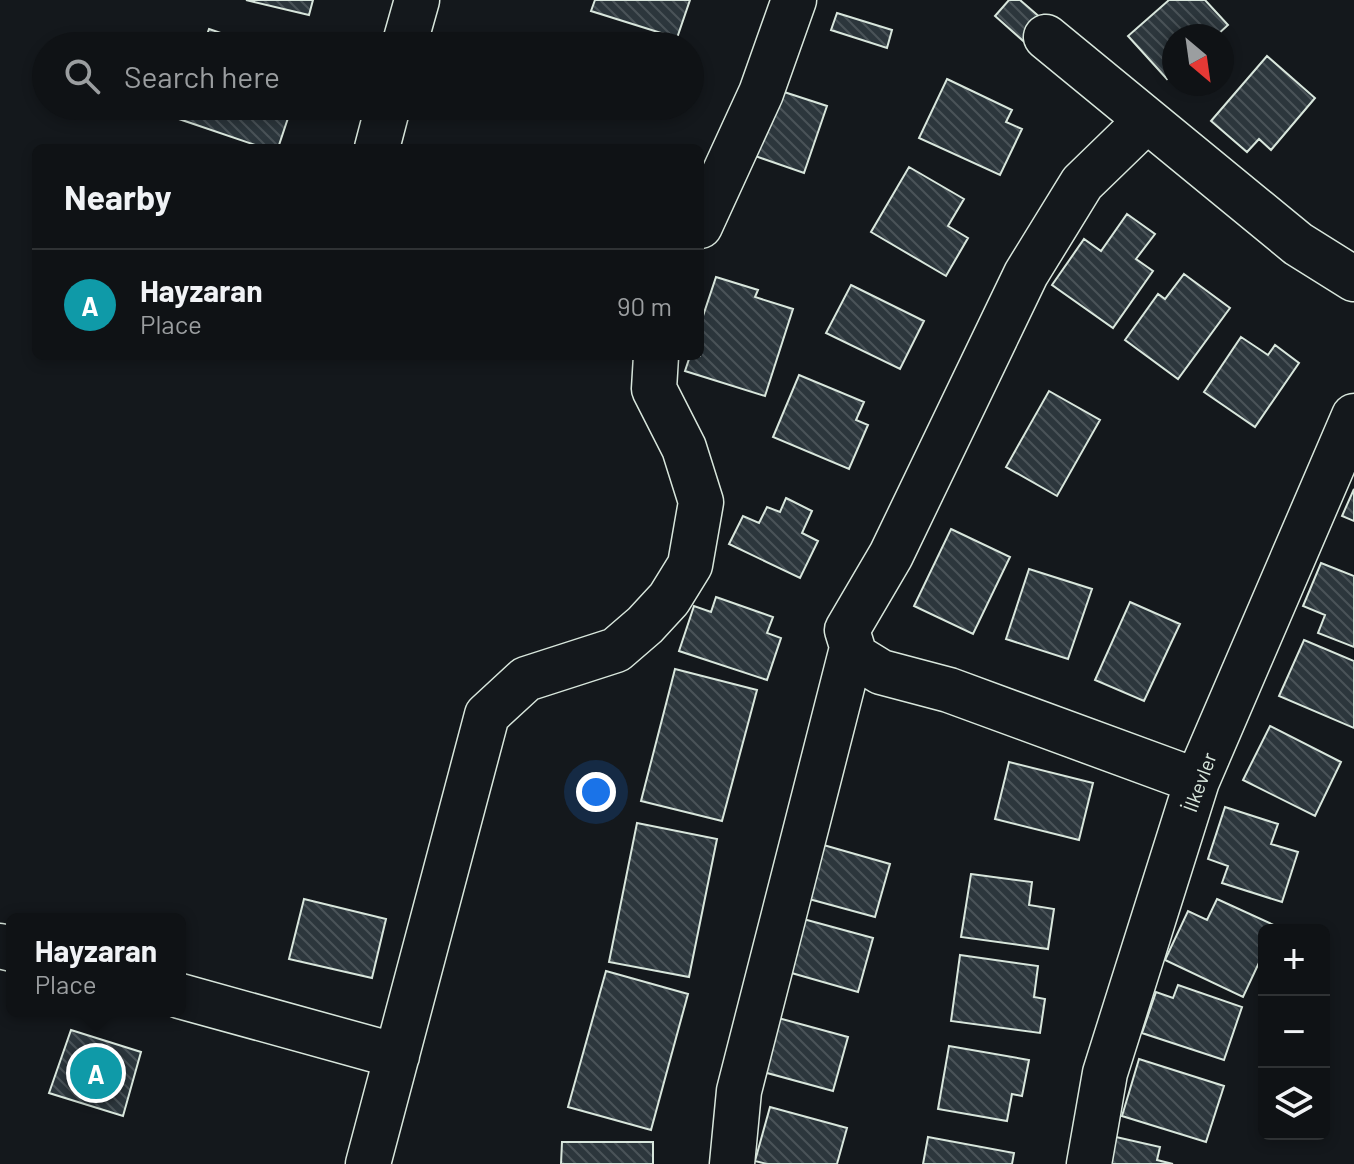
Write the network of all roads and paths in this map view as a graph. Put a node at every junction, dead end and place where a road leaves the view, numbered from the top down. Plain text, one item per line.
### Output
1 (417, 0) edge
2 (794, 0) edge
3 (408, 32) edge
4 (1046, 37) dead end
5 (384, 120) edge
6 (1147, 120) junction
7 (378, 144) edge
8 (704, 217) edge
9 (1354, 279) edge
10 (656, 360) edge
11 (1354, 416) edge
12 (852, 648) junction
13 (1197, 781) junction
14 (186, 998) edge
15 (397, 1056) junction
16 (368, 1164) edge
17 (732, 1164) edge
18 (1089, 1164) edge

1 - 3 street
2 - 8 street
4 - 6 street
5 - 7 street
6 - 9 street
6 - 12 street
10 - 15 street
11 - 13 street, İlkevler
12 - 13 street
12 - 17 street
13 - 18 street, İlkevler
14 - 15 street
15 - 16 street

